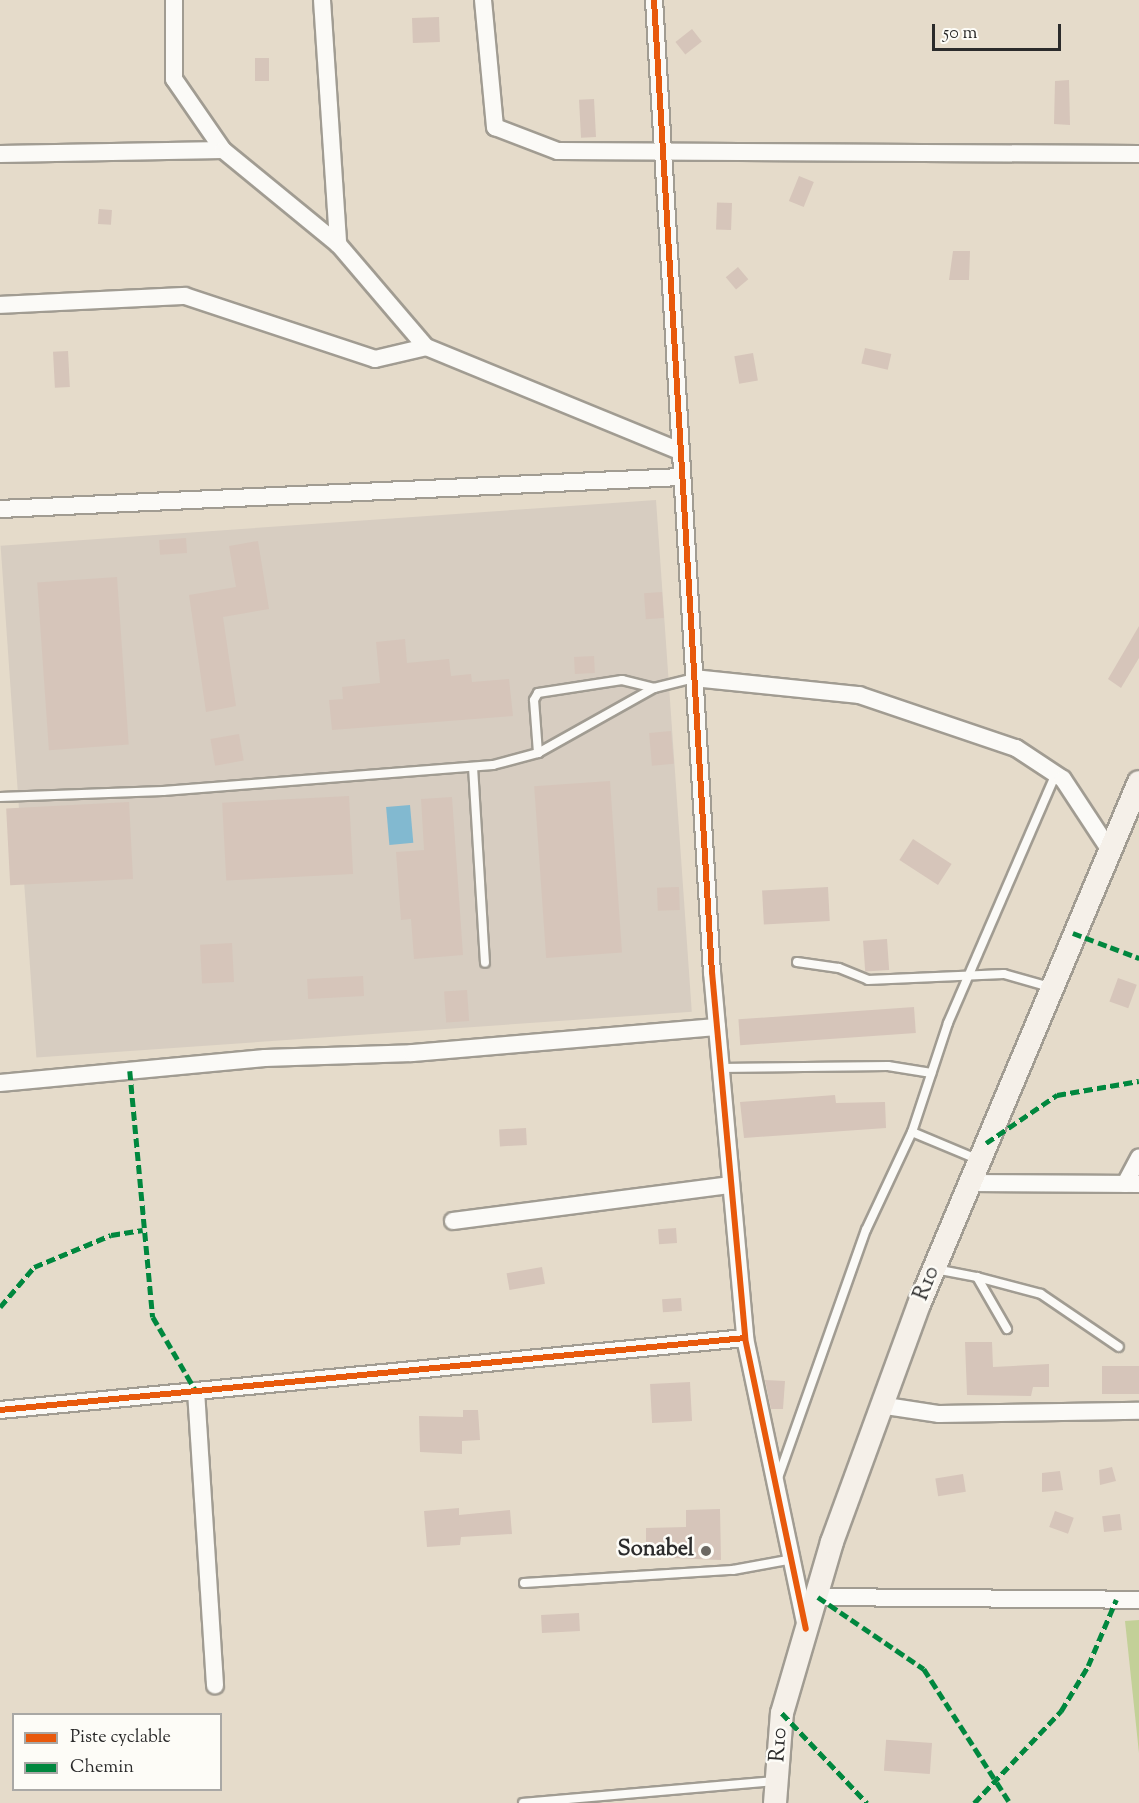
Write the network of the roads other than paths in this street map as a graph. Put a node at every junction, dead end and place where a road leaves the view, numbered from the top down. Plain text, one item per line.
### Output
1 (174, 0) edge
2 (322, 0) edge
3 (483, 0) edge
4 (654, 0) edge
5 (223, 150) junction
6 (663, 153) junction
7 (0, 154) edge
8 (1139, 154) edge
9 (338, 244) junction
10 (0, 305) edge
11 (426, 347) junction
12 (680, 451) junction
13 (682, 477) junction
14 (0, 509) edge
15 (694, 678) junction
16 (654, 688) junction
17 (538, 753) junction
18 (473, 767) junction
19 (1056, 773) junction
20 (1139, 782) edge
21 (0, 797) edge
22 (1109, 849) junction
23 (797, 962) dead end
24 (485, 963) dead end
25 (969, 974) junction
26 (1050, 987) junction
27 (717, 1027) junction
28 (720, 1068) junction
29 (931, 1073) junction
30 (0, 1083) edge
31 (912, 1132) junction
32 (1139, 1158) edge
33 (979, 1160) junction
34 (970, 1183) junction
35 (1132, 1184) edge
36 (731, 1185) junction
37 (453, 1221) dead end
38 (934, 1269) junction
39 (977, 1277) junction
40 (1007, 1329) dead end
41 (745, 1338) junction
42 (1119, 1347) dead end
43 (196, 1391) junction
44 (886, 1406) junction
45 (0, 1410) edge
46 (1139, 1411) edge
47 (776, 1484) junction
48 (794, 1559) junction
49 (524, 1583) dead end
50 (818, 1597) junction
51 (1139, 1600) edge
52 (806, 1629) junction
53 (215, 1685) dead end
54 (778, 1780) junction
55 (523, 1803) edge
56 (776, 1803) edge

1 - 5 street
2 - 9 street
3 - 6 street
4 - 6 street
5 - 7 street
5 - 9 street
6 - 8 street
6 - 12 street
9 - 11 street
10 - 11 street
11 - 12 street
12 - 13 street
13 - 14 street
13 - 15 street
15 - 16 lane
15 - 19 street
15 - 27 street
16 - 17 lane
16 - 17 lane
17 - 18 lane
18 - 21 lane
18 - 24 lane
19 - 22 street
19 - 25 lane
20 - 22 main road, R10
22 - 26 main road, R10
23 - 25 lane
25 - 26 lane
25 - 29 lane
26 - 33 main road, R10
27 - 28 street
27 - 30 street
28 - 29 lane
28 - 36 street
29 - 31 lane
31 - 33 lane
31 - 47 lane
32 - 35 street
33 - 34 main road, R10
34 - 35 street
34 - 38 main road, R10
36 - 37 street
36 - 41 street
38 - 39 lane
38 - 44 main road, R10
39 - 40 lane
39 - 42 lane
41 - 43 street
41 - 47 street
43 - 45 street
43 - 53 street
44 - 46 street
44 - 50 main road, R10
47 - 48 street
48 - 49 lane
48 - 52 street
50 - 51 street
50 - 52 main road, R10
52 - 54 main road, R10
54 - 55 lane
54 - 56 main road, R10

